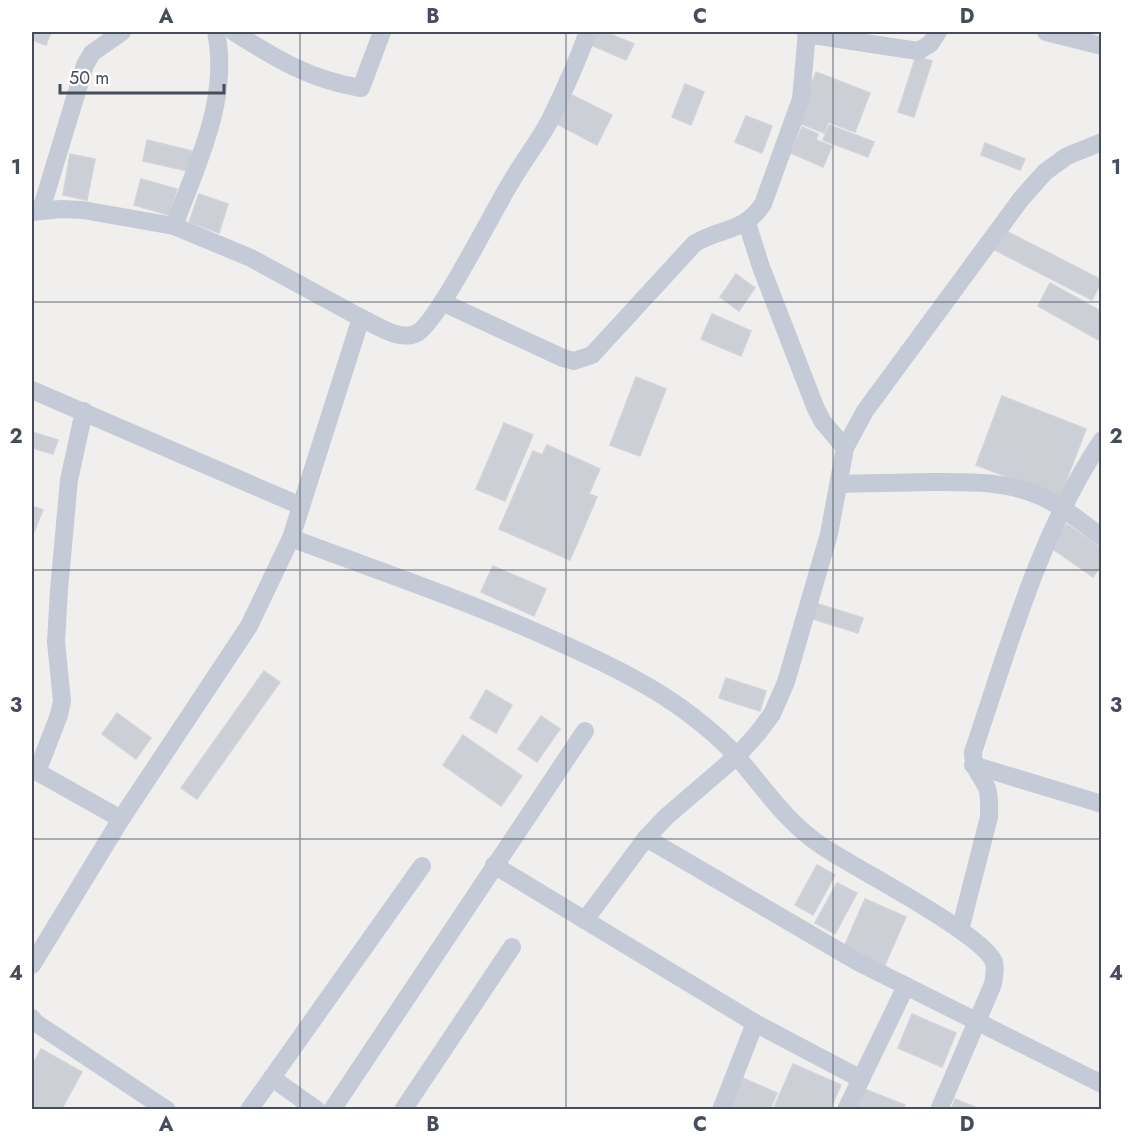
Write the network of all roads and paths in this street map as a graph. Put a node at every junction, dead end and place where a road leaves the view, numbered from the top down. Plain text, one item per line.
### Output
1 (122, 32) edge
2 (216, 32) edge
3 (234, 32) edge
4 (382, 32) edge
5 (588, 32) edge
6 (938, 32) edge
7 (1046, 32) edge
8 (807, 33) edge
9 (1101, 46) edge
10 (1101, 142) edge
11 (36, 211) edge
12 (747, 223) junction
13 (174, 226) junction
14 (442, 302) junction
15 (361, 318) junction
16 (32, 390) edge
17 (84, 411) junction
18 (1101, 440) edge
19 (845, 448) junction
20 (839, 484) junction
21 (301, 506) junction
22 (1063, 508) junction
23 (1101, 537) edge
24 (291, 538) junction
25 (585, 731) dead end
26 (737, 756) junction
27 (974, 765) junction
28 (34, 770) edge
29 (1101, 804) edge
30 (121, 819) junction
31 (646, 838) junction
32 (494, 865) junction
33 (422, 866) dead end
34 (585, 920) junction
35 (960, 930) junction
36 (512, 947) dead end
37 (32, 965) edge
38 (906, 986) junction
39 (32, 1018) edge
40 (755, 1023) junction
41 (977, 1023) junction
42 (272, 1078) junction
43 (861, 1079) junction
44 (1101, 1084) edge
45 (167, 1110) edge
46 (249, 1110) edge
47 (317, 1110) edge
48 (332, 1110) edge
49 (403, 1110) edge
50 (721, 1110) edge
51 (846, 1110) edge
52 (939, 1110) edge

1 - 11 street
2 - 13 street
3 - 4 street
5 - 14 street
6 - 8 street
7 - 9 street
8 - 12 street
10 - 19 street
11 - 13 street
12 - 14 street
12 - 19 street
13 - 15 street
14 - 15 street
15 - 21 street
16 - 17 street
17 - 21 street
17 - 28 street
18 - 22 street
19 - 20 street
20 - 22 street
20 - 26 street
21 - 24 street
22 - 23 street
22 - 27 street
24 - 26 street
24 - 30 street
25 - 32 street
26 - 31 street
26 - 35 street
27 - 29 street
27 - 35 street
28 - 30 street
30 - 37 street
31 - 34 street
31 - 38 street
32 - 34 street
32 - 48 street
33 - 42 street
34 - 40 street
35 - 41 street
36 - 49 street
38 - 41 street
38 - 43 street
39 - 45 street
40 - 43 street
40 - 50 street
41 - 44 street
41 - 52 street
42 - 46 street
42 - 47 street
43 - 51 street

